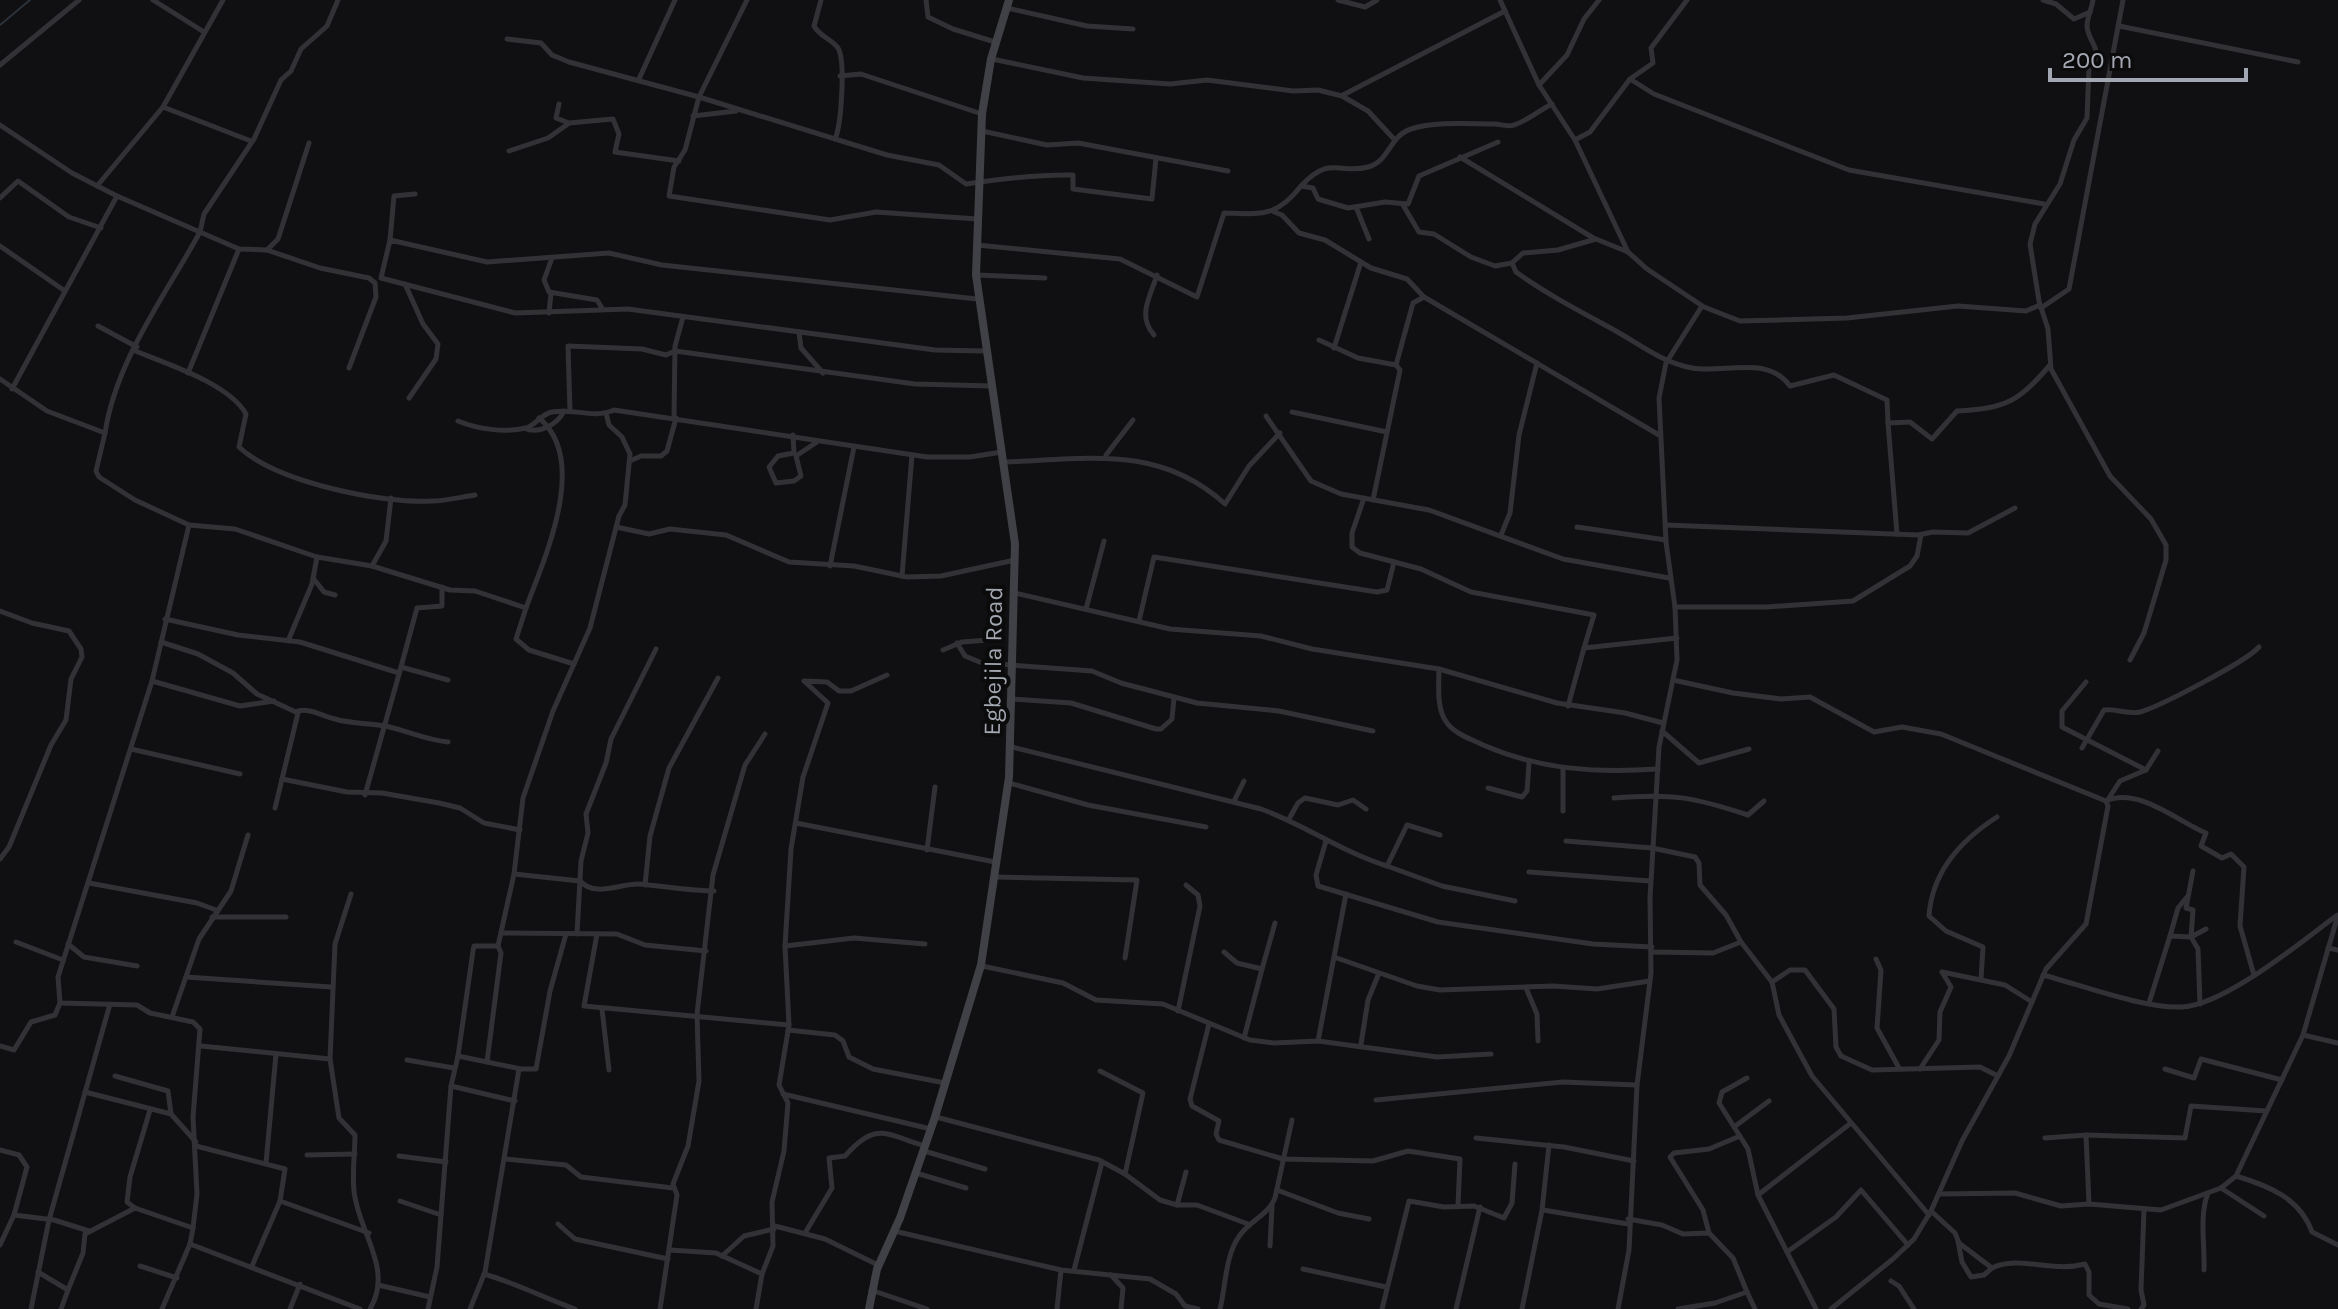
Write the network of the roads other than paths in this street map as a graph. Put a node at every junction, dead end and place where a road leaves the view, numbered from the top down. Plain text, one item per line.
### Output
1 (79, 0) edge
2 (153, 0) edge
3 (223, 0) edge
4 (338, 0) edge
5 (675, 0) edge
6 (747, 0) edge
7 (821, 0) edge
8 (926, 0) edge
9 (1338, 0) edge
10 (1377, 0) edge
11 (1500, 0) edge
12 (1599, 0) edge
13 (1687, 0) edge
14 (2043, 0) edge
15 (2093, 0) edge
16 (2123, 0) edge
17 (1008, 4) edge
18 (1505, 11) junction
19 (2090, 12) junction
20 (2119, 26) junction
21 (1133, 29) dead end
22 (204, 32) junction
23 (507, 39) dead end
24 (996, 42) junction
25 (991, 59) junction
26 (2298, 62) dead end
27 (0, 65) edge
28 (840, 76) junction
29 (639, 79) junction
30 (1630, 79) junction
31 (1539, 85) junction
32 (1342, 96) junction
33 (699, 97) junction
34 (559, 104) dead end
35 (1552, 104) junction
36 (163, 107) junction
37 (740, 111) junction
38 (982, 114) junction
39 (693, 116) junction
40 (569, 123) junction
41 (0, 125) edge
42 (981, 131) junction
43 (1393, 138) junction
44 (835, 139) junction
45 (1575, 140) junction
46 (252, 141) junction
47 (1498, 142) dead end
48 (309, 143) dead end
49 (509, 151) dead end
50 (1459, 157) junction
51 (1156, 158) junction
52 (680, 162) junction
53 (1228, 171) dead end
54 (979, 182) junction
55 (97, 186) junction
56 (1301, 186) junction
57 (415, 194) dead end
58 (117, 196) junction
59 (0, 198) edge
60 (2044, 204) junction
61 (1403, 205) junction
62 (1356, 207) junction
63 (1273, 211) junction
64 (977, 219) junction
65 (101, 228) junction
66 (200, 232) junction
67 (1369, 239) dead end
68 (1596, 239) junction
69 (390, 240) junction
70 (976, 245) junction
71 (0, 246) edge
72 (239, 249) junction
73 (267, 250) junction
74 (1628, 252) junction
75 (552, 258) junction
76 (1361, 262) junction
77 (1512, 263) junction
78 (976, 275) junction
79 (1157, 275) junction
80 (381, 278) junction
81 (1045, 278) dead end
82 (375, 283) junction
83 (405, 284) junction
84 (65, 291) junction
85 (551, 293) junction
86 (1424, 297) junction
87 (575, 299) junction
88 (977, 299) junction
89 (1702, 306) junction
90 (2041, 307) junction
91 (603, 308) junction
92 (576, 309) junction
93 (549, 313) junction
94 (683, 316) junction
95 (98, 326) dead end
96 (799, 332) junction
97 (1154, 335) dead end
98 (1319, 340) dead end
99 (134, 348) junction
100 (1334, 348) junction
101 (675, 351) junction
102 (984, 351) junction
103 (1537, 363) junction
104 (1666, 363) junction
105 (1396, 365) junction
106 (2050, 365) junction
107 (349, 368) dead end
108 (188, 373) junction
109 (823, 373) junction
110 (0, 379) edge
111 (992, 386) junction
112 (12, 389) junction
113 (409, 398) dead end
114 (567, 411) junction
115 (1292, 412) dead end
116 (606, 413) junction
117 (1266, 416) dead end
118 (538, 418) junction
119 (675, 418) junction
120 (1133, 420) dead end
121 (458, 421) dead end
122 (1888, 423) junction
123 (548, 426) junction
124 (523, 428) junction
125 (1387, 432) junction
126 (105, 433) junction
127 (1280, 433) junction
128 (793, 435) junction
129 (1660, 435) junction
130 (818, 441) junction
131 (854, 447) junction
132 (1004, 451) junction
133 (912, 455) junction
134 (1105, 456) junction
135 (630, 461) junction
136 (1006, 462) junction
137 (475, 495) dead end
138 (391, 498) junction
139 (1364, 498) junction
140 (1373, 500) junction
141 (2015, 508) dead end
142 (189, 525) junction
143 (1666, 525) junction
144 (616, 527) junction
145 (1577, 527) dead end
146 (1897, 534) junction
147 (1501, 535) junction
148 (1921, 535) junction
149 (1666, 540) junction
150 (1104, 541) dead end
151 (317, 557) junction
152 (1015, 560) junction
153 (1394, 562) junction
154 (372, 566) junction
155 (830, 566) junction
156 (902, 576) junction
157 (313, 577) junction
158 (1669, 578) junction
159 (442, 587) junction
160 (1015, 593) junction
161 (335, 595) dead end
162 (1675, 607) junction
163 (526, 608) junction
164 (1086, 609) junction
165 (0, 611) edge
166 (165, 619) junction
167 (1139, 621) junction
168 (1677, 638) junction
169 (1002, 639) dead end
170 (288, 641) junction
171 (161, 642) junction
172 (957, 643) junction
173 (2259, 647) dead end
174 (1584, 648) junction
175 (656, 649) dead end
176 (943, 650) dead end
177 (2130, 660) dead end
178 (574, 664) junction
179 (1012, 664) junction
180 (1439, 669) junction
181 (400, 670) junction
182 (887, 675) dead end
183 (718, 678) dead end
184 (448, 680) dead end
185 (1673, 680) junction
186 (152, 681) junction
187 (2086, 682) dead end
188 (1174, 698) junction
189 (1011, 699) junction
190 (274, 701) junction
191 (1568, 706) junction
192 (297, 711) junction
193 (1663, 723) junction
194 (384, 726) junction
195 (1373, 731) dead end
196 (1662, 731) junction
197 (765, 734) dead end
198 (2086, 740) junction
199 (448, 742) dead end
200 (1012, 747) junction
201 (2082, 748) dead end
202 (131, 749) junction
203 (1749, 749) dead end
204 (2158, 751) dead end
205 (1529, 763) junction
206 (1563, 769) junction
207 (1658, 769) junction
208 (2146, 770) junction
209 (240, 774) dead end
210 (282, 779) junction
211 (1244, 781) dead end
212 (1009, 783) junction
213 (935, 787) dead end
214 (1488, 788) dead end
215 (1657, 794) junction
216 (365, 795) junction
217 (1614, 798) dead end
218 (1234, 801) junction
219 (1764, 801) dead end
220 (2106, 801) junction
221 (275, 808) dead end
222 (1366, 809) dead end
223 (1563, 811) dead end
224 (1997, 817) dead end
225 (1289, 819) junction
226 (796, 823) junction
227 (1206, 827) dead end
228 (520, 830) junction
229 (248, 835) dead end
230 (1440, 835) dead end
231 (1326, 841) junction
232 (1566, 841) dead end
233 (1652, 848) junction
234 (927, 850) junction
235 (0, 859) edge
236 (999, 863) junction
237 (1387, 866) junction
238 (2193, 871) dead end
239 (1529, 872) dead end
240 (514, 874) junction
241 (996, 877) junction
242 (580, 881) junction
243 (1650, 881) junction
244 (89, 883) junction
245 (645, 885) junction
246 (1186, 885) dead end
247 (714, 891) junction
248 (351, 894) dead end
249 (1346, 894) junction
250 (2187, 897) junction
251 (1515, 901) dead end
252 (216, 910) junction
253 (2338, 915) edge
254 (211, 917) junction
255 (286, 917) dead end
256 (1275, 923) dead end
257 (2206, 929) dead end
258 (501, 933) junction
259 (566, 934) junction
260 (577, 934) junction
261 (597, 934) junction
262 (2170, 936) junction
263 (2191, 937) junction
264 (16, 942) dead end
265 (1741, 942) junction
266 (68, 944) junction
267 (925, 944) dead end
268 (498, 946) junction
269 (785, 946) junction
270 (2328, 948) junction
271 (1652, 950) junction
272 (2338, 950) edge
273 (706, 951) junction
274 (1224, 952) dead end
275 (1334, 957) junction
276 (1125, 958) dead end
277 (1876, 959) dead end
278 (63, 960) junction
279 (981, 965) junction
280 (137, 966) dead end
281 (1262, 969) junction
282 (1379, 973) junction
283 (2043, 975) junction
284 (2254, 975) junction
285 (186, 977) junction
286 (1981, 979) junction
287 (1650, 981) junction
288 (1772, 982) junction
289 (331, 987) junction
290 (1526, 988) junction
291 (2032, 1002) junction
292 (60, 1003) junction
293 (2149, 1003) junction
294 (110, 1004) junction
295 (2200, 1004) junction
296 (602, 1009) junction
297 (1178, 1011) junction
298 (697, 1014) junction
299 (172, 1017) junction
300 (1209, 1024) junction
301 (788, 1027) junction
302 (2303, 1035) junction
303 (1244, 1038) junction
304 (1318, 1041) junction
305 (1538, 1041) dead end
306 (2338, 1043) edge
307 (1361, 1044) junction
308 (0, 1046) edge
309 (201, 1046) junction
310 (276, 1054) junction
311 (1491, 1054) dead end
312 (458, 1056) junction
313 (330, 1059) junction
314 (407, 1060) dead end
315 (487, 1062) junction
316 (454, 1068) junction
317 (1899, 1068) junction
318 (519, 1069) junction
319 (1920, 1069) junction
320 (2165, 1069) dead end
321 (609, 1070) dead end
322 (1100, 1071) dead end
323 (115, 1076) dead end
324 (1998, 1076) junction
325 (1747, 1078) dead end
326 (2282, 1080) junction
327 (945, 1083) junction
328 (1637, 1085) junction
329 (451, 1086) junction
330 (85, 1092) junction
331 (782, 1094) junction
332 (1376, 1100) dead end
333 (515, 1101) junction
334 (1769, 1101) dead end
335 (150, 1110) junction
336 (2266, 1111) junction
337 (171, 1114) junction
338 (935, 1117) junction
339 (1292, 1120) dead end
340 (1851, 1123) junction
341 (1734, 1127) junction
342 (931, 1129) junction
343 (2086, 1135) junction
344 (1740, 1136) junction
345 (1476, 1138) dead end
346 (2045, 1138) dead end
347 (196, 1144) junction
348 (1549, 1145) junction
349 (924, 1148) junction
350 (0, 1150) edge
351 (355, 1154) junction
352 (307, 1155) dead end
353 (399, 1156) dead end
354 (506, 1159) junction
355 (1283, 1159) junction
356 (1634, 1161) junction
357 (446, 1162) junction
358 (1102, 1162) junction
359 (266, 1163) junction
360 (1515, 1164) dead end
361 (985, 1169) dead end
362 (1186, 1172) dead end
363 (915, 1173) junction
364 (1125, 1174) junction
365 (2236, 1176) junction
366 (673, 1188) junction
367 (966, 1188) dead end
368 (2221, 1188) junction
369 (1277, 1190) junction
370 (2208, 1192) junction
371 (1939, 1194) junction
372 (1758, 1195) junction
373 (280, 1201) junction
374 (400, 1201) dead end
375 (2089, 1204) junction
376 (1177, 1205) junction
377 (1272, 1206) junction
378 (1458, 1206) junction
379 (1480, 1207) junction
380 (135, 1208) junction
381 (2144, 1209) junction
382 (1542, 1210) junction
383 (1930, 1213) junction
384 (14, 1215) junction
385 (441, 1215) junction
386 (2264, 1216) dead end
387 (49, 1219) junction
388 (1369, 1219) dead end
389 (1628, 1221) junction
390 (558, 1224) dead end
391 (1248, 1224) junction
392 (775, 1227) junction
393 (193, 1228) junction
394 (89, 1231) junction
395 (893, 1231) junction
396 (369, 1233) junction
397 (805, 1233) junction
398 (1709, 1233) junction
399 (1958, 1240) junction
400 (190, 1244) junction
401 (0, 1245) edge
402 (1908, 1245) junction
403 (2338, 1245) edge
404 (1270, 1246) dead end
405 (670, 1250) junction
406 (1787, 1252) junction
407 (722, 1256) junction
408 (668, 1259) junction
409 (878, 1265) junction
410 (140, 1266) dead end
411 (252, 1266) junction
412 (1992, 1268) junction
413 (1303, 1269) dead end
414 (1061, 1270) junction
415 (1074, 1270) junction
416 (2204, 1270) dead end
417 (38, 1272) junction
418 (484, 1274) junction
419 (762, 1274) junction
420 (1110, 1274) junction
421 (177, 1278) junction
422 (1891, 1281) dead end
423 (300, 1284) junction
424 (378, 1285) junction
425 (1386, 1287) junction
426 (68, 1290) junction
427 (871, 1290) junction
428 (1747, 1292) junction
429 (430, 1297) junction
430 (1185, 1308) edge
431 (31, 1309) edge
432 (61, 1309) edge
433 (162, 1309) edge
434 (290, 1309) edge
435 (360, 1309) edge
436 (370, 1309) edge
437 (428, 1309) edge
438 (470, 1309) edge
439 (575, 1309) edge
440 (662, 1309) edge
441 (756, 1309) edge
442 (869, 1309) edge
443 (927, 1309) edge
444 (1057, 1309) edge
445 (1121, 1309) edge
446 (1198, 1309) edge
447 (1220, 1309) edge
448 (1382, 1309) edge
449 (1456, 1309) edge
450 (1522, 1309) edge
451 (1618, 1309) edge
452 (1678, 1309) edge
453 (1755, 1309) edge
454 (1816, 1309) edge
455 (1831, 1309) edge
456 (1914, 1309) edge
457 (2128, 1309) edge
458 (2141, 1309) edge

1 - 27 street
2 - 22 street
3 - 22 street
4 - 46 street
5 - 29 street
6 - 33 street
7 - 28 street
8 - 24 street
9 - 10 street
11 - 18 street
12 - 31 street
13 - 30 street
14 - 19 street
15 - 19 street
16 - 20 street
17 - 21 street
17 - 24 street, Egbejila Road
18 - 31 street
18 - 32 street
19 - 60 street
20 - 26 street
20 - 90 street
22 - 36 street
23 - 29 street
24 - 25 street, Egbejila Road
25 - 32 street
25 - 38 street, Egbejila Road
28 - 38 street
28 - 44 street
29 - 33 street
30 - 45 street
30 - 60 street
31 - 35 street
32 - 43 street
33 - 37 street
33 - 39 street
34 - 40 street
35 - 43 street
35 - 45 street
36 - 46 street
36 - 55 street
37 - 39 street
37 - 44 street
38 - 42 street, Egbejila Road
39 - 52 street
40 - 49 street
40 - 52 street
41 - 55 street
42 - 51 street
42 - 54 street, Egbejila Road
43 - 56 street
44 - 54 street
45 - 74 street
46 - 66 street
47 - 50 street
48 - 73 street
50 - 61 street
50 - 68 street
51 - 53 street
51 - 54 street
52 - 64 street
54 - 64 street, Egbejila Road
55 - 58 street
56 - 62 street
56 - 63 street
57 - 69 street
58 - 65 street
58 - 66 street
59 - 65 street
60 - 90 street
61 - 62 street
61 - 77 street
62 - 67 street
63 - 76 street
63 - 79 street
64 - 70 street, Egbejila Road
65 - 84 street
66 - 72 street
66 - 99 street
68 - 74 street
68 - 77 street
69 - 75 street
69 - 80 street
70 - 78 street, Egbejila Road
70 - 79 street
71 - 84 street
72 - 73 street
72 - 108 street
73 - 82 street
74 - 89 street
75 - 85 street
75 - 88 street
76 - 86 street
76 - 100 street
77 - 104 street
78 - 81 street
78 - 88 street, Egbejila Road
79 - 97 street
80 - 82 street
80 - 83 street
82 - 107 street
83 - 93 street
83 - 113 street
84 - 112 street
85 - 87 street
85 - 93 street
86 - 103 street
86 - 105 street
87 - 91 street
87 - 92 street
88 - 102 street, Egbejila Road
89 - 90 street
89 - 104 street
90 - 106 street
91 - 92 street
91 - 94 street
92 - 93 street
94 - 96 street
94 - 101 street
95 - 99 street
96 - 102 street
96 - 109 street
98 - 100 street
99 - 108 street
99 - 126 street
100 - 105 street
101 - 109 street
101 - 114 street
101 - 119 street
102 - 111 street, Egbejila Road
103 - 129 street
103 - 147 street
104 - 122 street
104 - 129 street
105 - 125 street
106 - 122 street
106 - 177 street
108 - 138 street
109 - 111 street
110 - 112 street
111 - 132 street, Egbejila Road
112 - 126 street
114 - 116 street
114 - 118 street
114 - 123 street
115 - 125 street
116 - 119 street
116 - 135 street
117 - 127 street
118 - 123 street
118 - 124 street
119 - 128 street
119 - 135 street
120 - 134 street
121 - 124 street
122 - 146 street
123 - 124 street
123 - 163 street
125 - 140 street
126 - 142 street
127 - 134 street
127 - 139 street
128 - 130 street
128 - 130 street
129 - 143 street
130 - 131 street
131 - 133 street
131 - 155 street
132 - 133 street
132 - 136 street, Egbejila Road
133 - 156 street
134 - 136 street
135 - 144 street
136 - 152 street, Egbejila Road
137 - 138 street
138 - 154 street
139 - 140 street
139 - 153 street
140 - 147 street
141 - 148 street
142 - 151 street
142 - 166 street
143 - 146 street
143 - 149 street
144 - 155 street
144 - 178 street
145 - 149 street
146 - 148 street
147 - 158 street
148 - 162 street
149 - 158 street
150 - 164 street
151 - 154 street
151 - 157 street
152 - 156 street
152 - 160 street, Egbejila Road
153 - 167 street
153 - 174 street
154 - 159 street
155 - 156 street
157 - 161 street
157 - 170 street
158 - 162 street
159 - 163 street
159 - 181 street
160 - 164 street
160 - 179 street, Egbejila Road
162 - 168 street
163 - 178 street
164 - 167 street
165 - 235 street
166 - 170 street
166 - 171 street
167 - 180 street
168 - 174 street
168 - 185 street
169 - 172 street
170 - 181 street
171 - 186 street
171 - 190 street
172 - 176 street
172 - 179 street
173 - 198 street
174 - 191 street
175 - 242 street
178 - 228 street
179 - 188 street
179 - 189 street, Egbejila Road
180 - 191 street
180 - 205 street
181 - 184 street
181 - 194 street
182 - 226 street
183 - 245 street
185 - 193 street
185 - 220 street
186 - 190 street
186 - 202 street
187 - 198 street
188 - 189 street
188 - 195 street
189 - 200 street, Egbejila Road
190 - 192 street
191 - 193 street
192 - 194 street
192 - 210 street
193 - 196 street
194 - 199 street
194 - 216 street
196 - 203 street
196 - 207 street
197 - 247 street
198 - 201 street
198 - 208 street
200 - 212 street, Egbejila Road
200 - 218 street
202 - 209 street
202 - 244 street
204 - 208 street
205 - 206 street
205 - 214 street
206 - 207 street
206 - 223 street
207 - 215 street
208 - 220 street
210 - 216 street
210 - 221 street
211 - 218 street
212 - 227 street
212 - 236 street, Egbejila Road
213 - 234 street
215 - 217 street
215 - 219 street
215 - 233 street
216 - 228 street
218 - 225 street
220 - 283 street
220 - 284 street
222 - 225 street
224 - 286 street
225 - 231 street
226 - 234 street
226 - 269 street
228 - 240 street
229 - 252 street
230 - 237 street
231 - 237 street
231 - 249 street
232 - 233 street
233 - 243 street
233 - 265 street
234 - 236 street
236 - 241 street, Egbejila Road
237 - 251 street
238 - 250 street
239 - 243 street
240 - 242 street
240 - 258 street
241 - 276 street
241 - 279 street, Egbejila Road
242 - 245 street
242 - 260 street
243 - 271 street
244 - 252 street
244 - 266 street
245 - 247 street
246 - 297 street
247 - 273 street
248 - 289 street
249 - 271 street
249 - 275 street
250 - 262 street
250 - 263 street
252 - 254 street
253 - 270 street
253 - 284 street
254 - 255 street
254 - 285 street
256 - 281 street
257 - 263 street
258 - 259 street
258 - 268 street
259 - 260 street
259 - 318 street
260 - 261 street
261 - 273 street
261 - 296 street
262 - 263 street
262 - 293 street
263 - 295 street
264 - 278 street
265 - 271 street
265 - 288 street
266 - 278 street
266 - 280 street
267 - 269 street
268 - 312 street
268 - 315 street
269 - 301 street
270 - 272 street
270 - 302 street
271 - 287 street
273 - 298 street
274 - 281 street
275 - 282 street
275 - 304 street
277 - 317 street
278 - 292 street
279 - 297 street
279 - 327 street, Egbejila Road
281 - 303 street
282 - 290 street
282 - 307 street
283 - 291 street
283 - 293 street
284 - 295 street
285 - 289 street
285 - 299 street
286 - 291 street
286 - 319 street
287 - 290 street
287 - 328 street
288 - 317 street
288 - 340 street
289 - 313 street
290 - 305 street
291 - 324 street
292 - 294 street
292 - 308 street
293 - 295 street
294 - 299 street
294 - 330 street
296 - 298 street
296 - 321 street
297 - 300 street
298 - 301 street
298 - 366 street
299 - 309 street
300 - 303 street
300 - 355 street
301 - 327 street
301 - 331 street
302 - 306 street
302 - 326 street
303 - 304 street
304 - 307 street
307 - 311 street
309 - 310 street
309 - 347 street
310 - 313 street
310 - 359 street
312 - 315 street
312 - 316 street
313 - 351 street
314 - 316 street
315 - 318 street
316 - 329 street
317 - 319 street
318 - 333 street
319 - 324 street
320 - 326 street
322 - 364 street
323 - 337 street
324 - 371 street
325 - 341 street
326 - 336 street
327 - 338 street, Egbejila Road
328 - 332 street
328 - 356 street
329 - 333 street
329 - 357 street
330 - 335 street
330 - 387 street
331 - 342 street
331 - 392 street
333 - 354 street
334 - 341 street
335 - 337 street
335 - 380 street
336 - 343 street
336 - 365 street
337 - 347 street
338 - 342 street, Egbejila Road
338 - 358 street
339 - 355 street
340 - 372 street
340 - 383 street
341 - 344 street
342 - 349 street, Egbejila Road
343 - 346 street
343 - 375 street
344 - 372 street
344 - 398 street
345 - 348 street
347 - 359 street
347 - 393 street
348 - 356 street
348 - 382 street
349 - 361 street
349 - 363 street, Egbejila Road
349 - 397 street
350 - 384 street
351 - 352 street
351 - 396 street
353 - 357 street
354 - 366 street
354 - 418 street
355 - 369 street
355 - 378 street
356 - 389 street
357 - 385 street
358 - 364 street
358 - 415 street
359 - 373 street
360 - 379 street
362 - 376 street
363 - 367 street
363 - 395 street, Egbejila Road
364 - 376 street
365 - 368 street
365 - 403 street
366 - 405 street
368 - 370 street
368 - 386 street
369 - 377 street
369 - 388 street
370 - 381 street
370 - 416 street
371 - 375 street
371 - 383 street
372 - 406 street
373 - 396 street
373 - 411 street
374 - 385 street
375 - 381 street
376 - 391 street
377 - 391 street
377 - 404 street
378 - 379 street
378 - 425 street
379 - 449 street
380 - 393 street
380 - 394 street
381 - 458 street
382 - 389 street
382 - 450 street
383 - 399 street
383 - 402 street
384 - 387 street
384 - 401 street
385 - 429 street
387 - 394 street
387 - 417 street
389 - 398 street
389 - 451 street
390 - 408 street
391 - 447 street
392 - 397 street
392 - 407 street
392 - 419 street
393 - 400 street
394 - 426 street
395 - 409 street, Egbejila Road
395 - 414 street
396 - 424 street
397 - 409 street
398 - 428 street
399 - 412 street
399 - 412 street
400 - 411 street
400 - 421 street
402 - 406 street
402 - 455 street
405 - 407 street
405 - 408 street
406 - 454 street
407 - 419 street
408 - 440 street
409 - 427 street, Egbejila Road
410 - 421 street
411 - 423 street
412 - 457 street
413 - 425 street
414 - 415 street
414 - 444 street
415 - 420 street
417 - 426 street
417 - 431 street
418 - 438 street
418 - 439 street
419 - 441 street
420 - 430 street
420 - 445 street
421 - 433 street
422 - 456 street
423 - 434 street
423 - 435 street
424 - 429 street
424 - 436 street
425 - 448 street
426 - 432 street
427 - 442 street, Egbejila Road
427 - 443 street
428 - 452 street
428 - 453 street
429 - 437 street
430 - 446 street

